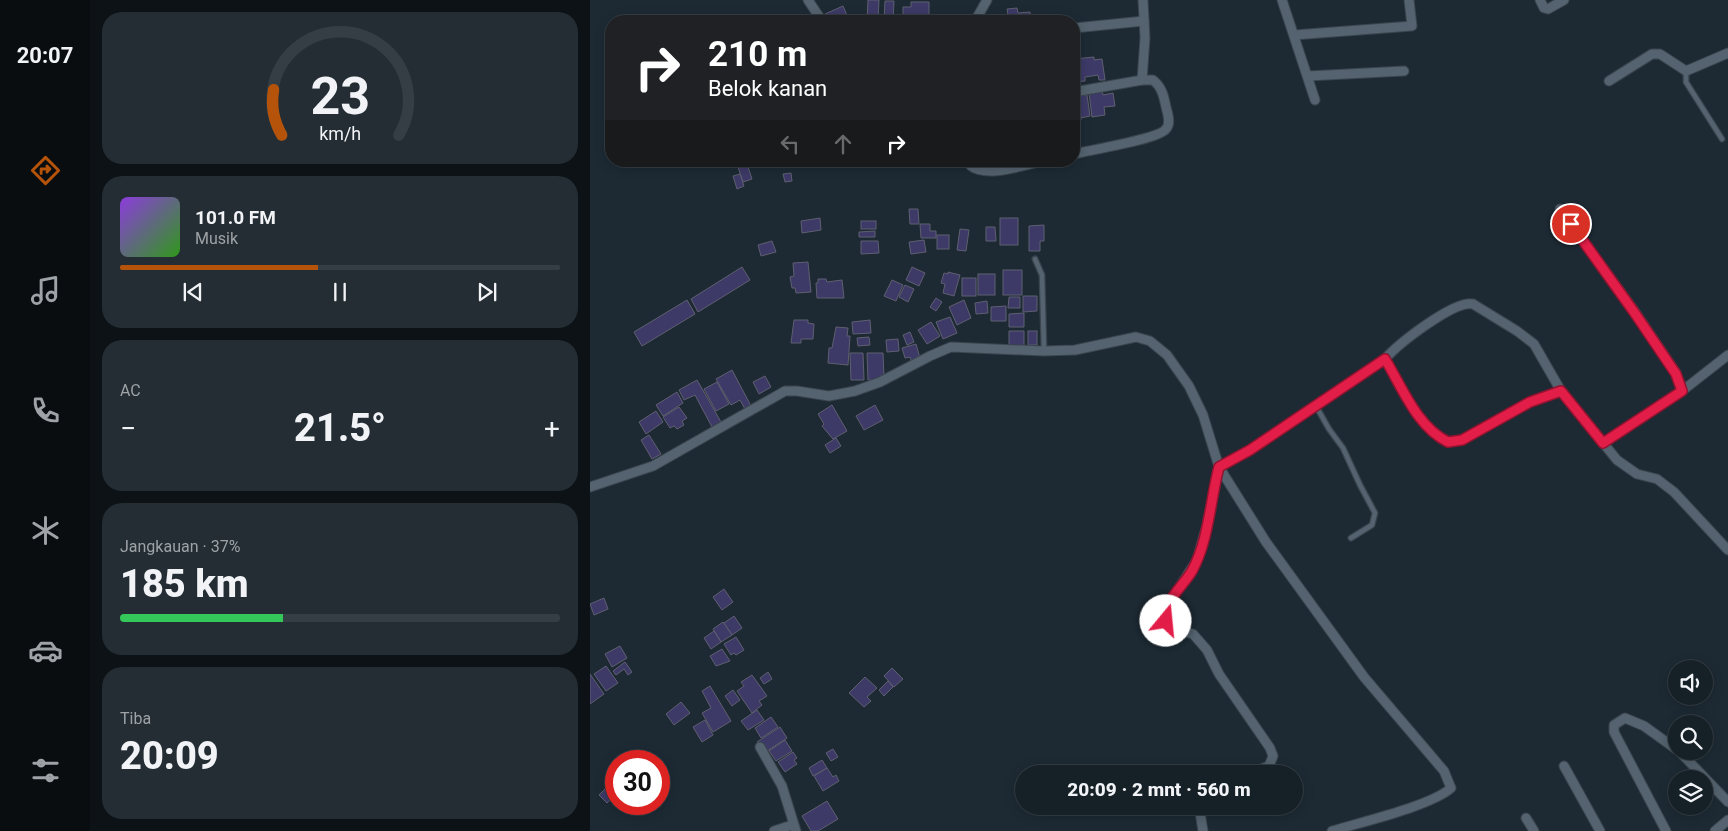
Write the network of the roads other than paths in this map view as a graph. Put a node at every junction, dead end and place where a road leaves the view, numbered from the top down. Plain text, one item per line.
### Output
1 (808, 0) edge
2 (988, 0) edge
3 (1143, 0) edge
4 (1282, 0) edge
5 (1409, 0) edge
6 (1540, 0) edge
7 (1564, 0) edge
8 (818, 15) edge
9 (979, 15) edge
10 (1144, 21) junction
11 (1080, 27) edge
12 (1294, 35) junction
13 (1728, 53) edge
14 (1404, 71) dead end
15 (1686, 71) junction
16 (1308, 76) junction
17 (1142, 80) junction
18 (1609, 81) dead end
19 (1080, 91) edge
20 (1315, 100) dead end
21 (1722, 139) dead end
22 (1080, 153) edge
23 (972, 167) edge
24 (1013, 167) edge
25 (1560, 209) dead end
26 (1036, 259) dead end
27 (1044, 351) junction
28 (1728, 355) edge
29 (1385, 359) junction
30 (1561, 391) junction
31 (1682, 391) junction
32 (1316, 404) junction
33 (1603, 443) junction
34 (1219, 467) junction
35 (590, 487) edge
36 (1351, 538) dead end
37 (1728, 550) edge
38 (1668, 743) edge
39 (760, 747) dead end
40 (1688, 760) edge
41 (1269, 765) edge
42 (1564, 766) dead end
43 (1728, 802) edge
44 (1200, 815) edge
45 (1526, 818) dead end
46 (1728, 820) edge
47 (794, 828) edge
48 (774, 831) edge
49 (1203, 831) edge
50 (1332, 831) edge
51 (1534, 831) edge
52 (1600, 831) edge
53 (1666, 831) edge
54 (1715, 831) edge

1 - 8 street
2 - 9 street
3 - 10 street
4 - 12 street
5 - 12 street
6 - 7 street
10 - 11 street
10 - 17 street
12 - 16 street
13 - 15 street
14 - 16 street
15 - 18 street
15 - 21 lane
16 - 20 street
17 - 19 street
17 - 22 street
23 - 24 street
25 - 31 street
26 - 27 lane
27 - 34 street
27 - 35 street
28 - 31 street
29 - 30 street
29 - 30 street
29 - 32 street
30 - 33 street
31 - 33 street
32 - 34 street
32 - 36 lane
33 - 37 street
34 - 41 street
34 - 50 street
38 - 53 street
39 - 47 street
40 - 43 street
42 - 52 street
44 - 49 street
45 - 51 street
46 - 54 street
47 - 48 street

